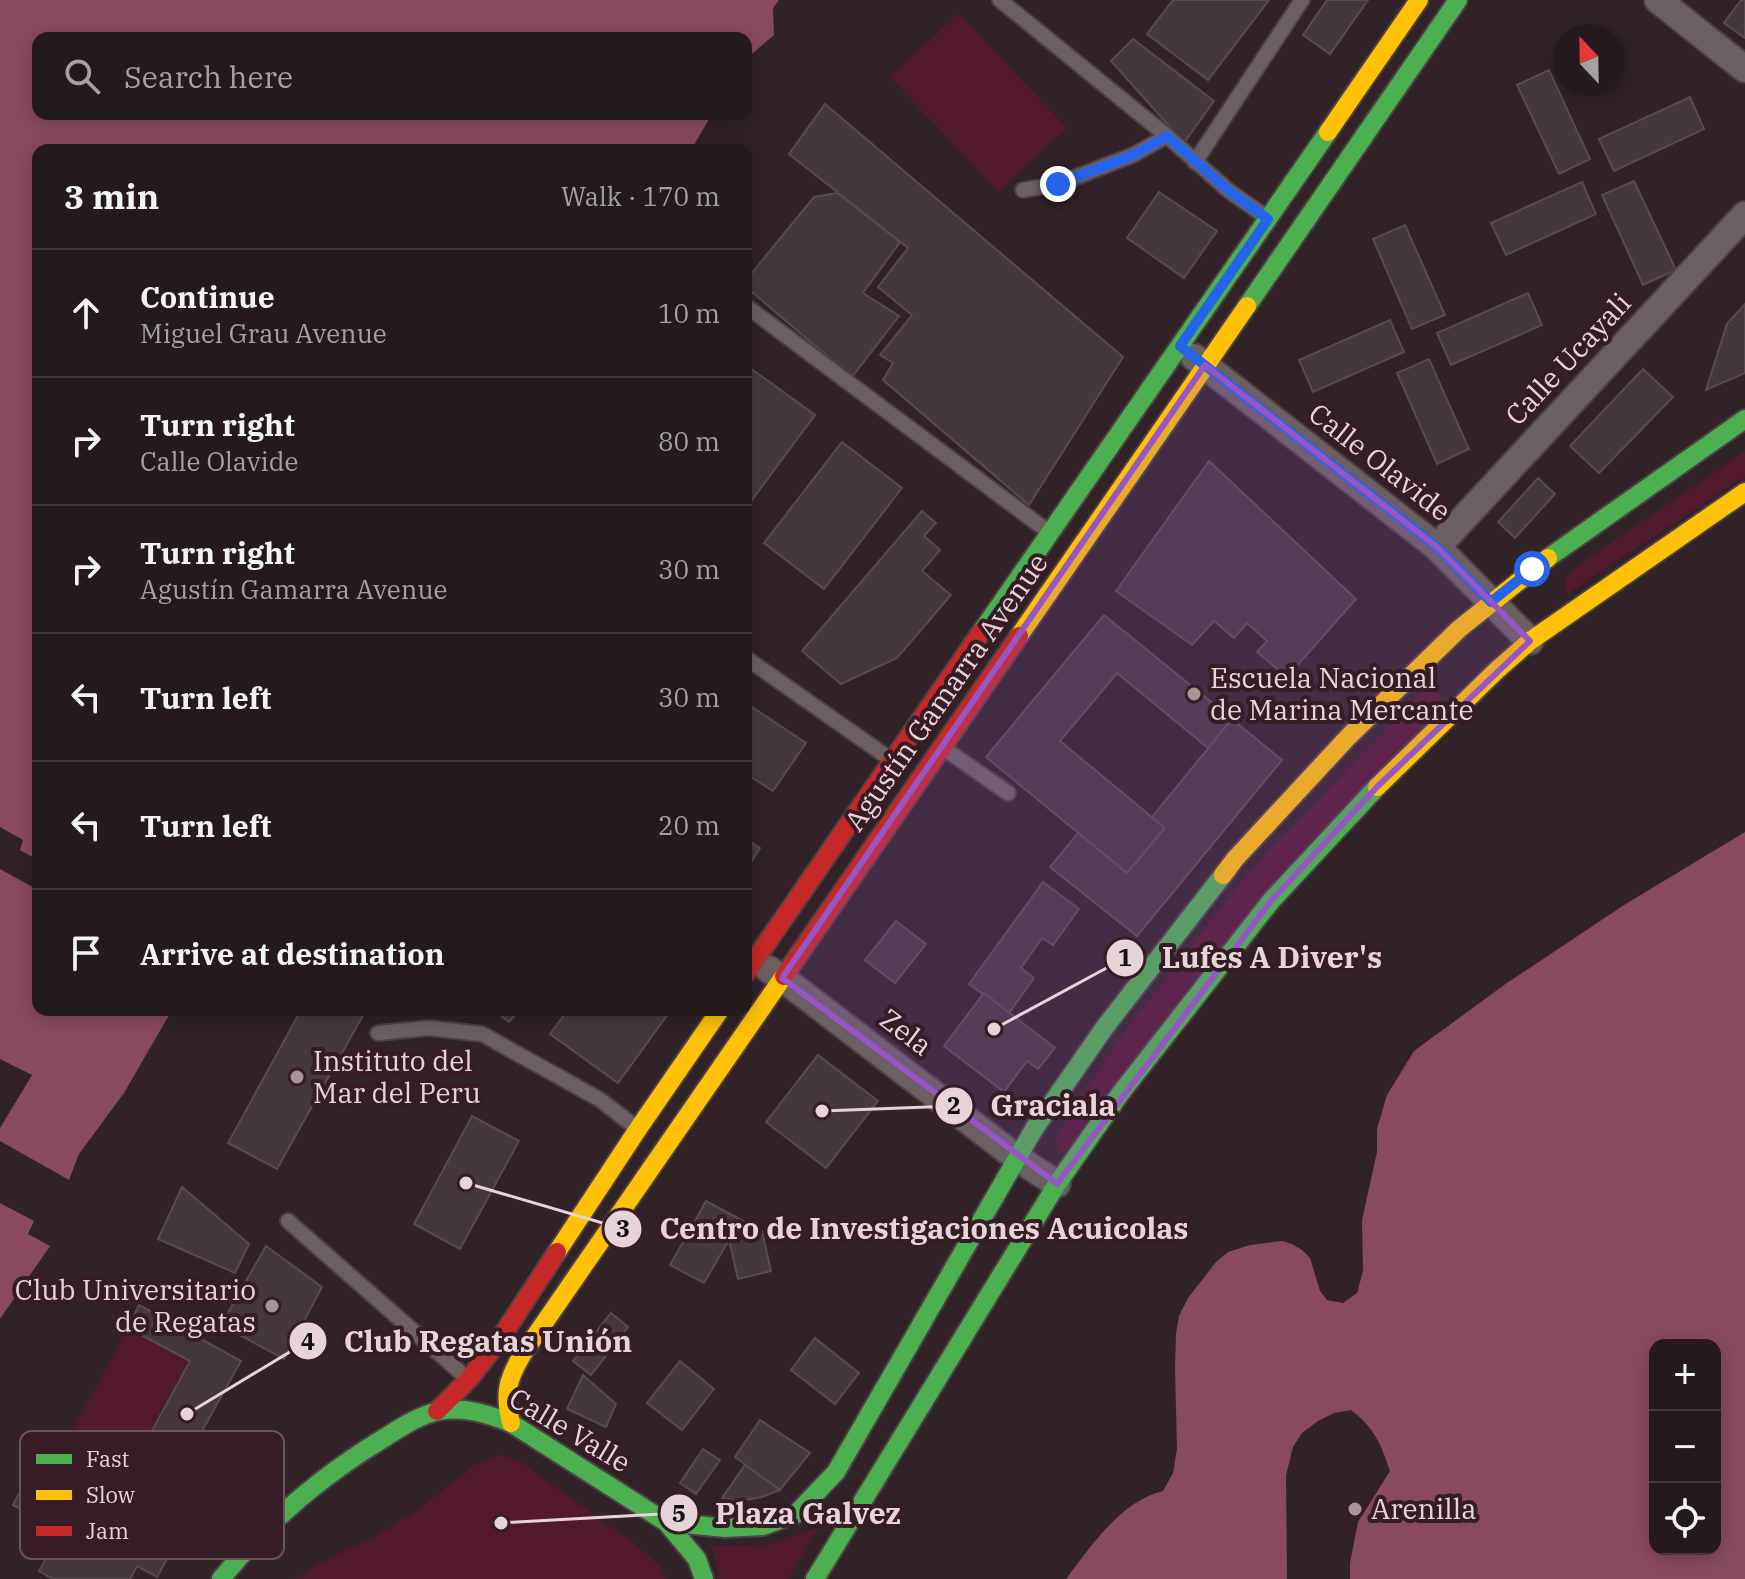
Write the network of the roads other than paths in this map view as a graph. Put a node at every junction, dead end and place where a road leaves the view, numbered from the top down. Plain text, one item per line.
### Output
1 (1000, 0) edge
2 (1302, 0) edge
3 (1419, 0) edge
4 (1458, 0) edge
5 (1658, 0) edge
6 (1745, 69) edge
7 (1167, 136) junction
8 (1195, 162) junction
9 (1023, 190) dead end
10 (1745, 215) edge
11 (1268, 219) junction
12 (752, 310) edge
13 (1180, 346) junction
14 (1205, 365) junction
15 (1745, 419) edge
16 (1745, 492) edge
17 (1050, 533) junction
18 (1437, 547) junction
19 (1491, 602) junction
20 (1530, 641) junction
21 (752, 662) edge
22 (942, 747) junction
23 (893, 761) junction
24 (1008, 793) dead end
25 (752, 958) edge
26 (752, 963) edge
27 (782, 978) junction
28 (716, 1016) edge
29 (378, 1033) dead end
30 (638, 1129) junction
31 (1017, 1158) junction
32 (1057, 1184) junction
33 (288, 1221) dead end
34 (469, 1379) junction
35 (437, 1411) junction
36 (511, 1423) junction
37 (284, 1512) edge
38 (666, 1522) junction
39 (237, 1559) edge
40 (221, 1579) edge
41 (704, 1579) edge
42 (815, 1579) edge

1 - 7 lane
2 - 8 lane
3 - 11 main road, Agustín Gamarra Avenue
4 - 14 main road, Agustín Gamarra Avenue
5 - 6 street
7 - 8 lane
7 - 9 lane
8 - 11 lane
10 - 18 street, Calle Ucayali
11 - 13 main road, Agustín Gamarra Avenue
12 - 17 lane
13 - 14 street, Calle Olavide
13 - 17 main road, Agustín Gamarra Avenue
14 - 18 street, Calle Olavide
14 - 22 main road, Agustín Gamarra Avenue
15 - 19 main road
16 - 20 main road
17 - 23 main road, Agustín Gamarra Avenue
18 - 19 street, Calle Olavide
19 - 20 street, Calle Olavide
19 - 31 main road
20 - 32 main road
21 - 23 lane
22 - 24 lane
22 - 27 main road, Agustín Gamarra Avenue
23 - 25 main road, Agustín Gamarra Avenue
26 - 27 street, Zela
27 - 31 street, Zela
27 - 36 main road, Agustín Gamarra Avenue
28 - 30 main road
29 - 30 lane
30 - 34 main road
31 - 32 street, Zela
31 - 38 main road
32 - 42 main road
33 - 34 lane
34 - 35 main road
35 - 36 main road, Calle Valle
35 - 37 main road
36 - 38 main road, Calle Valle
38 - 41 main road
39 - 40 main road

